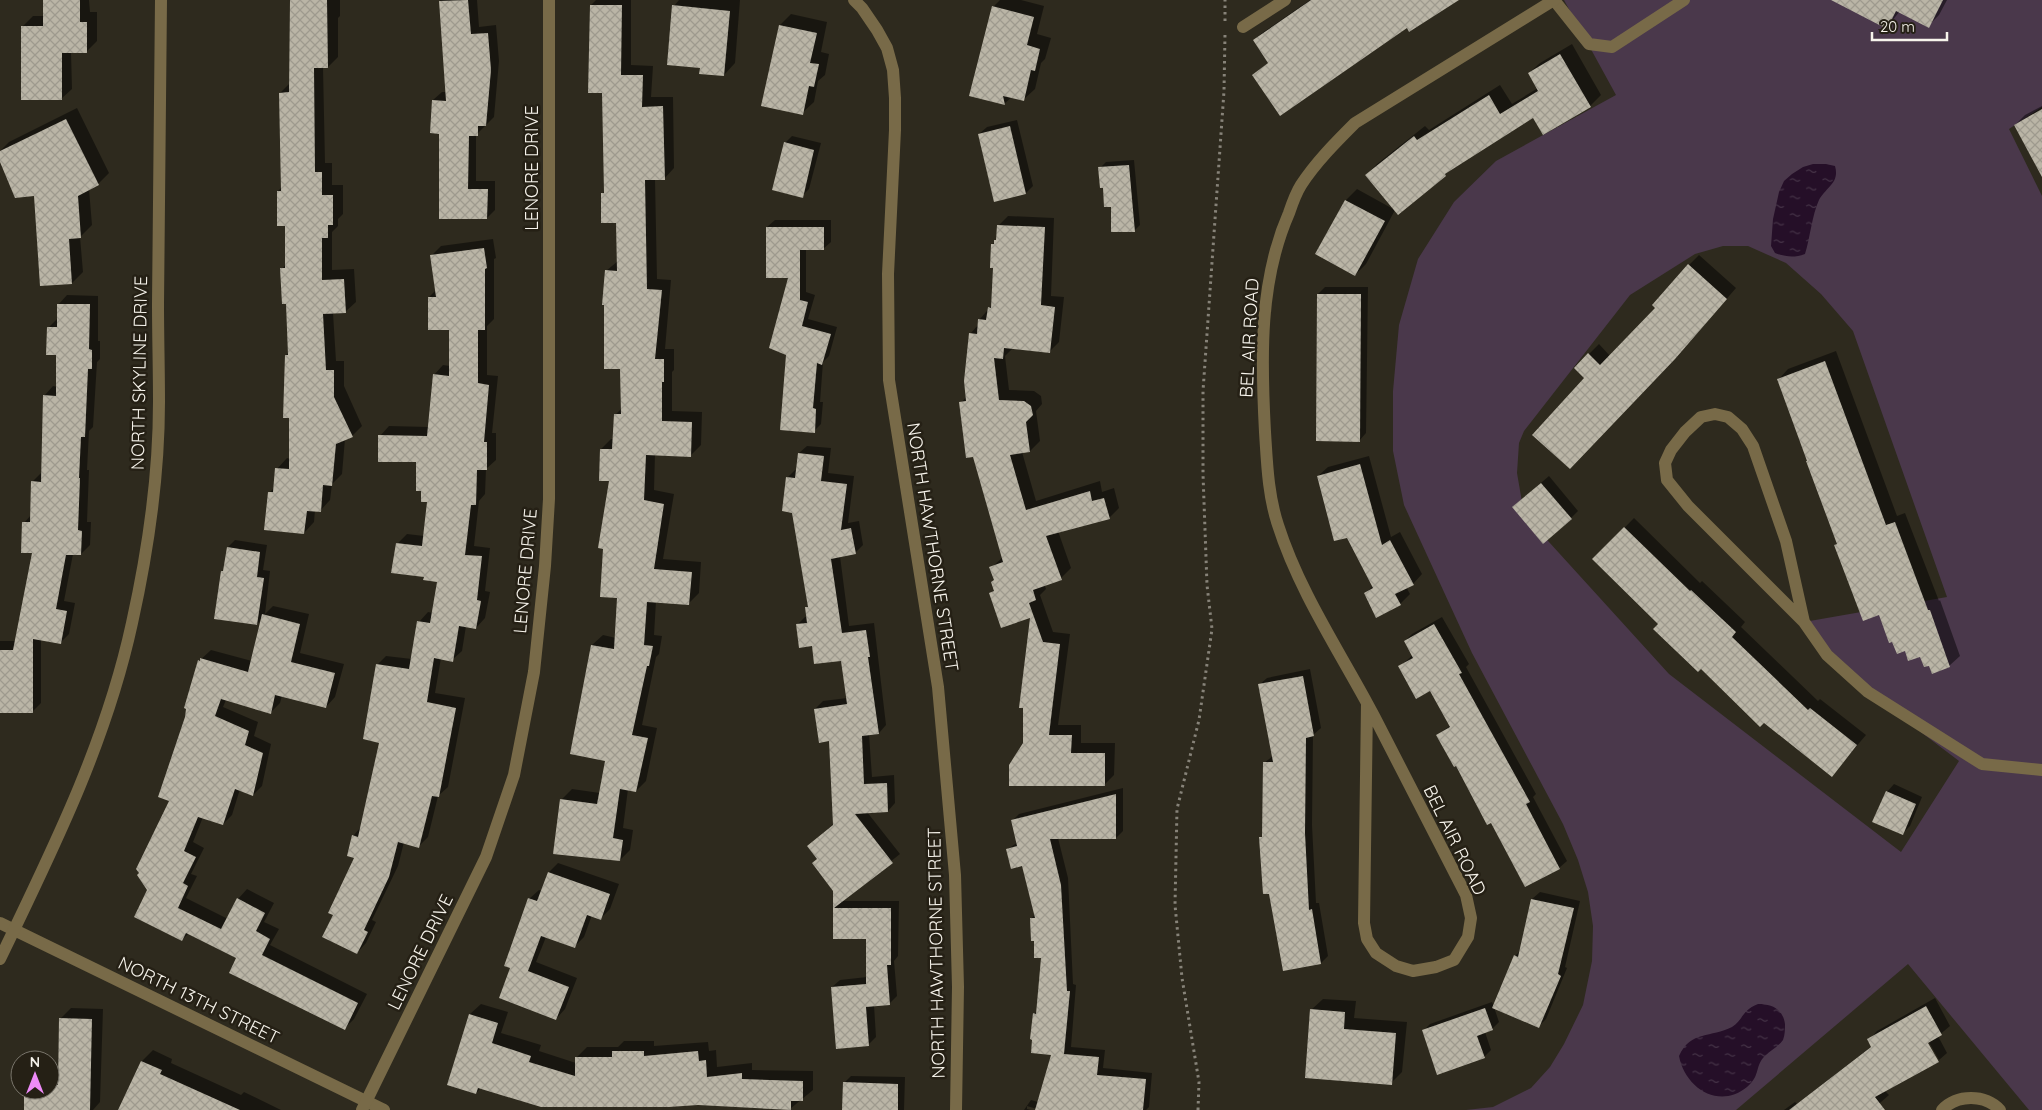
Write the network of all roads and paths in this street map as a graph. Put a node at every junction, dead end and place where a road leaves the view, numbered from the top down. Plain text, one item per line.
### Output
1 (161, 0) edge
2 (549, 0) edge
3 (854, 0) edge
4 (1225, 0) edge
5 (1285, 0) edge
6 (1554, 0) edge
7 (1684, 0) edge
8 (1243, 27) dead end
9 (1804, 622) junction
10 (1367, 703) junction
11 (2042, 770) edge
12 (0, 923) edge
13 (14, 930) junction
14 (0, 959) edge
15 (364, 1106) edge
16 (384, 1110) edge
17 (956, 1110) edge
18 (1198, 1110) edge
19 (1942, 1110) edge
20 (2000, 1110) edge

1 - 13 street, NORTH SKYLINE DRIVE
2 - 15 street, LENORE DRIVE
3 - 17 street, NORTH HAWTHORNE STREET
4 - 18 path
5 - 8 street
6 - 7 street
6 - 10 street, BEL AIR ROAD
9 - 9 street
9 - 11 street
10 - 10 street, BEL AIR ROAD
12 - 13 street, NORTH 13TH STREET
13 - 14 street, NORTH SKYLINE DRIVE
13 - 15 street, NORTH 13TH STREET
15 - 16 street, NORTH 13TH STREET
19 - 20 street

